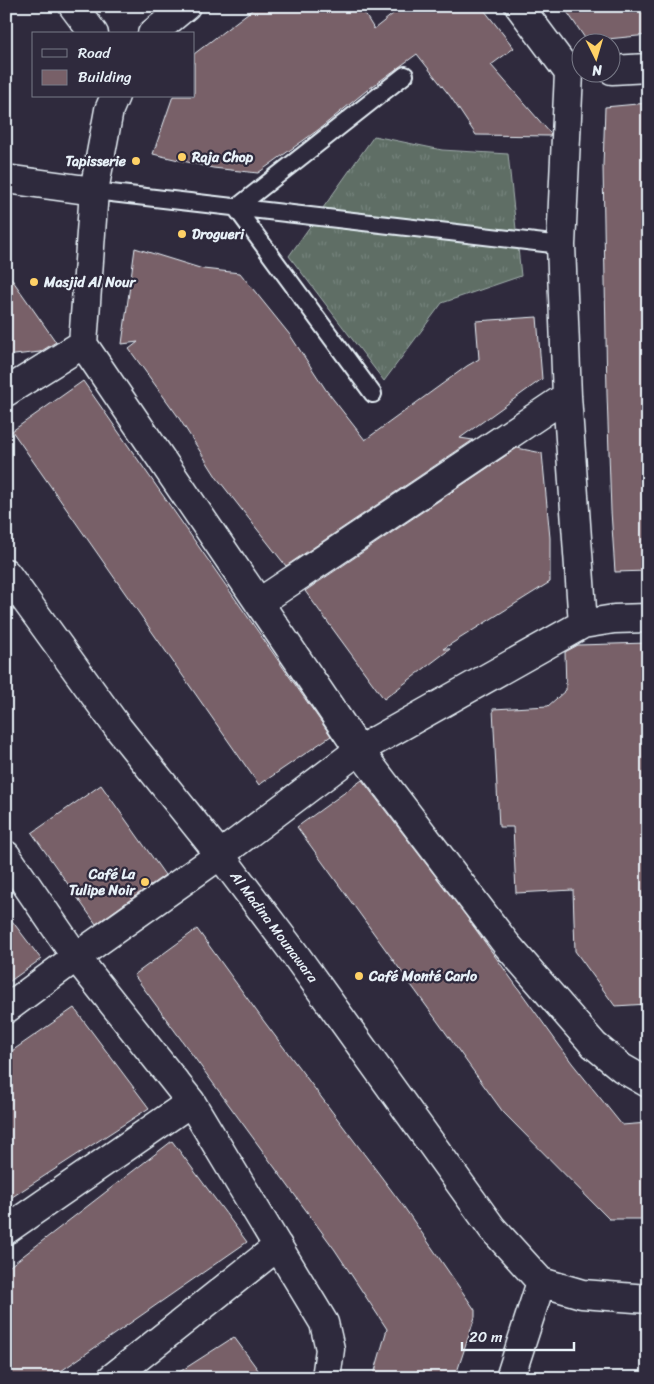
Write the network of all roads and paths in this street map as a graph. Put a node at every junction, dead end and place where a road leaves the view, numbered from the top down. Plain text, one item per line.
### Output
1 (73, 6) edge
2 (186, 6) edge
3 (519, 6) edge
4 (92, 32) edge
5 (154, 32) edge
6 (572, 68) edge
7 (648, 68) edge
8 (622, 69) edge
9 (405, 75) dead end
10 (574, 82) edge
11 (114, 98) edge
12 (6, 179) edge
13 (94, 191) junction
14 (236, 208) junction
15 (561, 245) junction
16 (84, 344) junction
17 (6, 392) edge
18 (374, 394) dead end
19 (567, 396) junction
20 (6, 573) edge
21 (260, 602) junction
22 (648, 618) edge
23 (584, 624) junction
24 (359, 750) junction
25 (6, 855) edge
26 (220, 855) junction
27 (76, 957) junction
28 (6, 1009) edge
29 (648, 1083) edge
30 (191, 1102) junction
31 (6, 1230) edge
32 (278, 1246) junction
33 (541, 1282) junction
34 (648, 1299) edge
35 (112, 1378) edge
36 (326, 1378) edge
37 (510, 1378) edge

1 - 4 street
2 - 5 street
3 - 6 street
7 - 8 street
9 - 14 lane
10 - 15 street
11 - 13 street
12 - 13 street
13 - 14 lane
13 - 16 street
14 - 15 lane
14 - 18 lane
15 - 19 street
16 - 17 street
16 - 21 street
19 - 21 street
19 - 23 street
20 - 26 street, Al Madina Mounawara
21 - 24 street
22 - 23 street
23 - 24 street
24 - 26 street
24 - 29 street
25 - 27 street
26 - 27 street
26 - 33 street, Al Madina Mounawara
27 - 28 street
27 - 30 street
30 - 31 street
30 - 32 street
32 - 35 street
32 - 36 street
33 - 34 street
33 - 37 street

